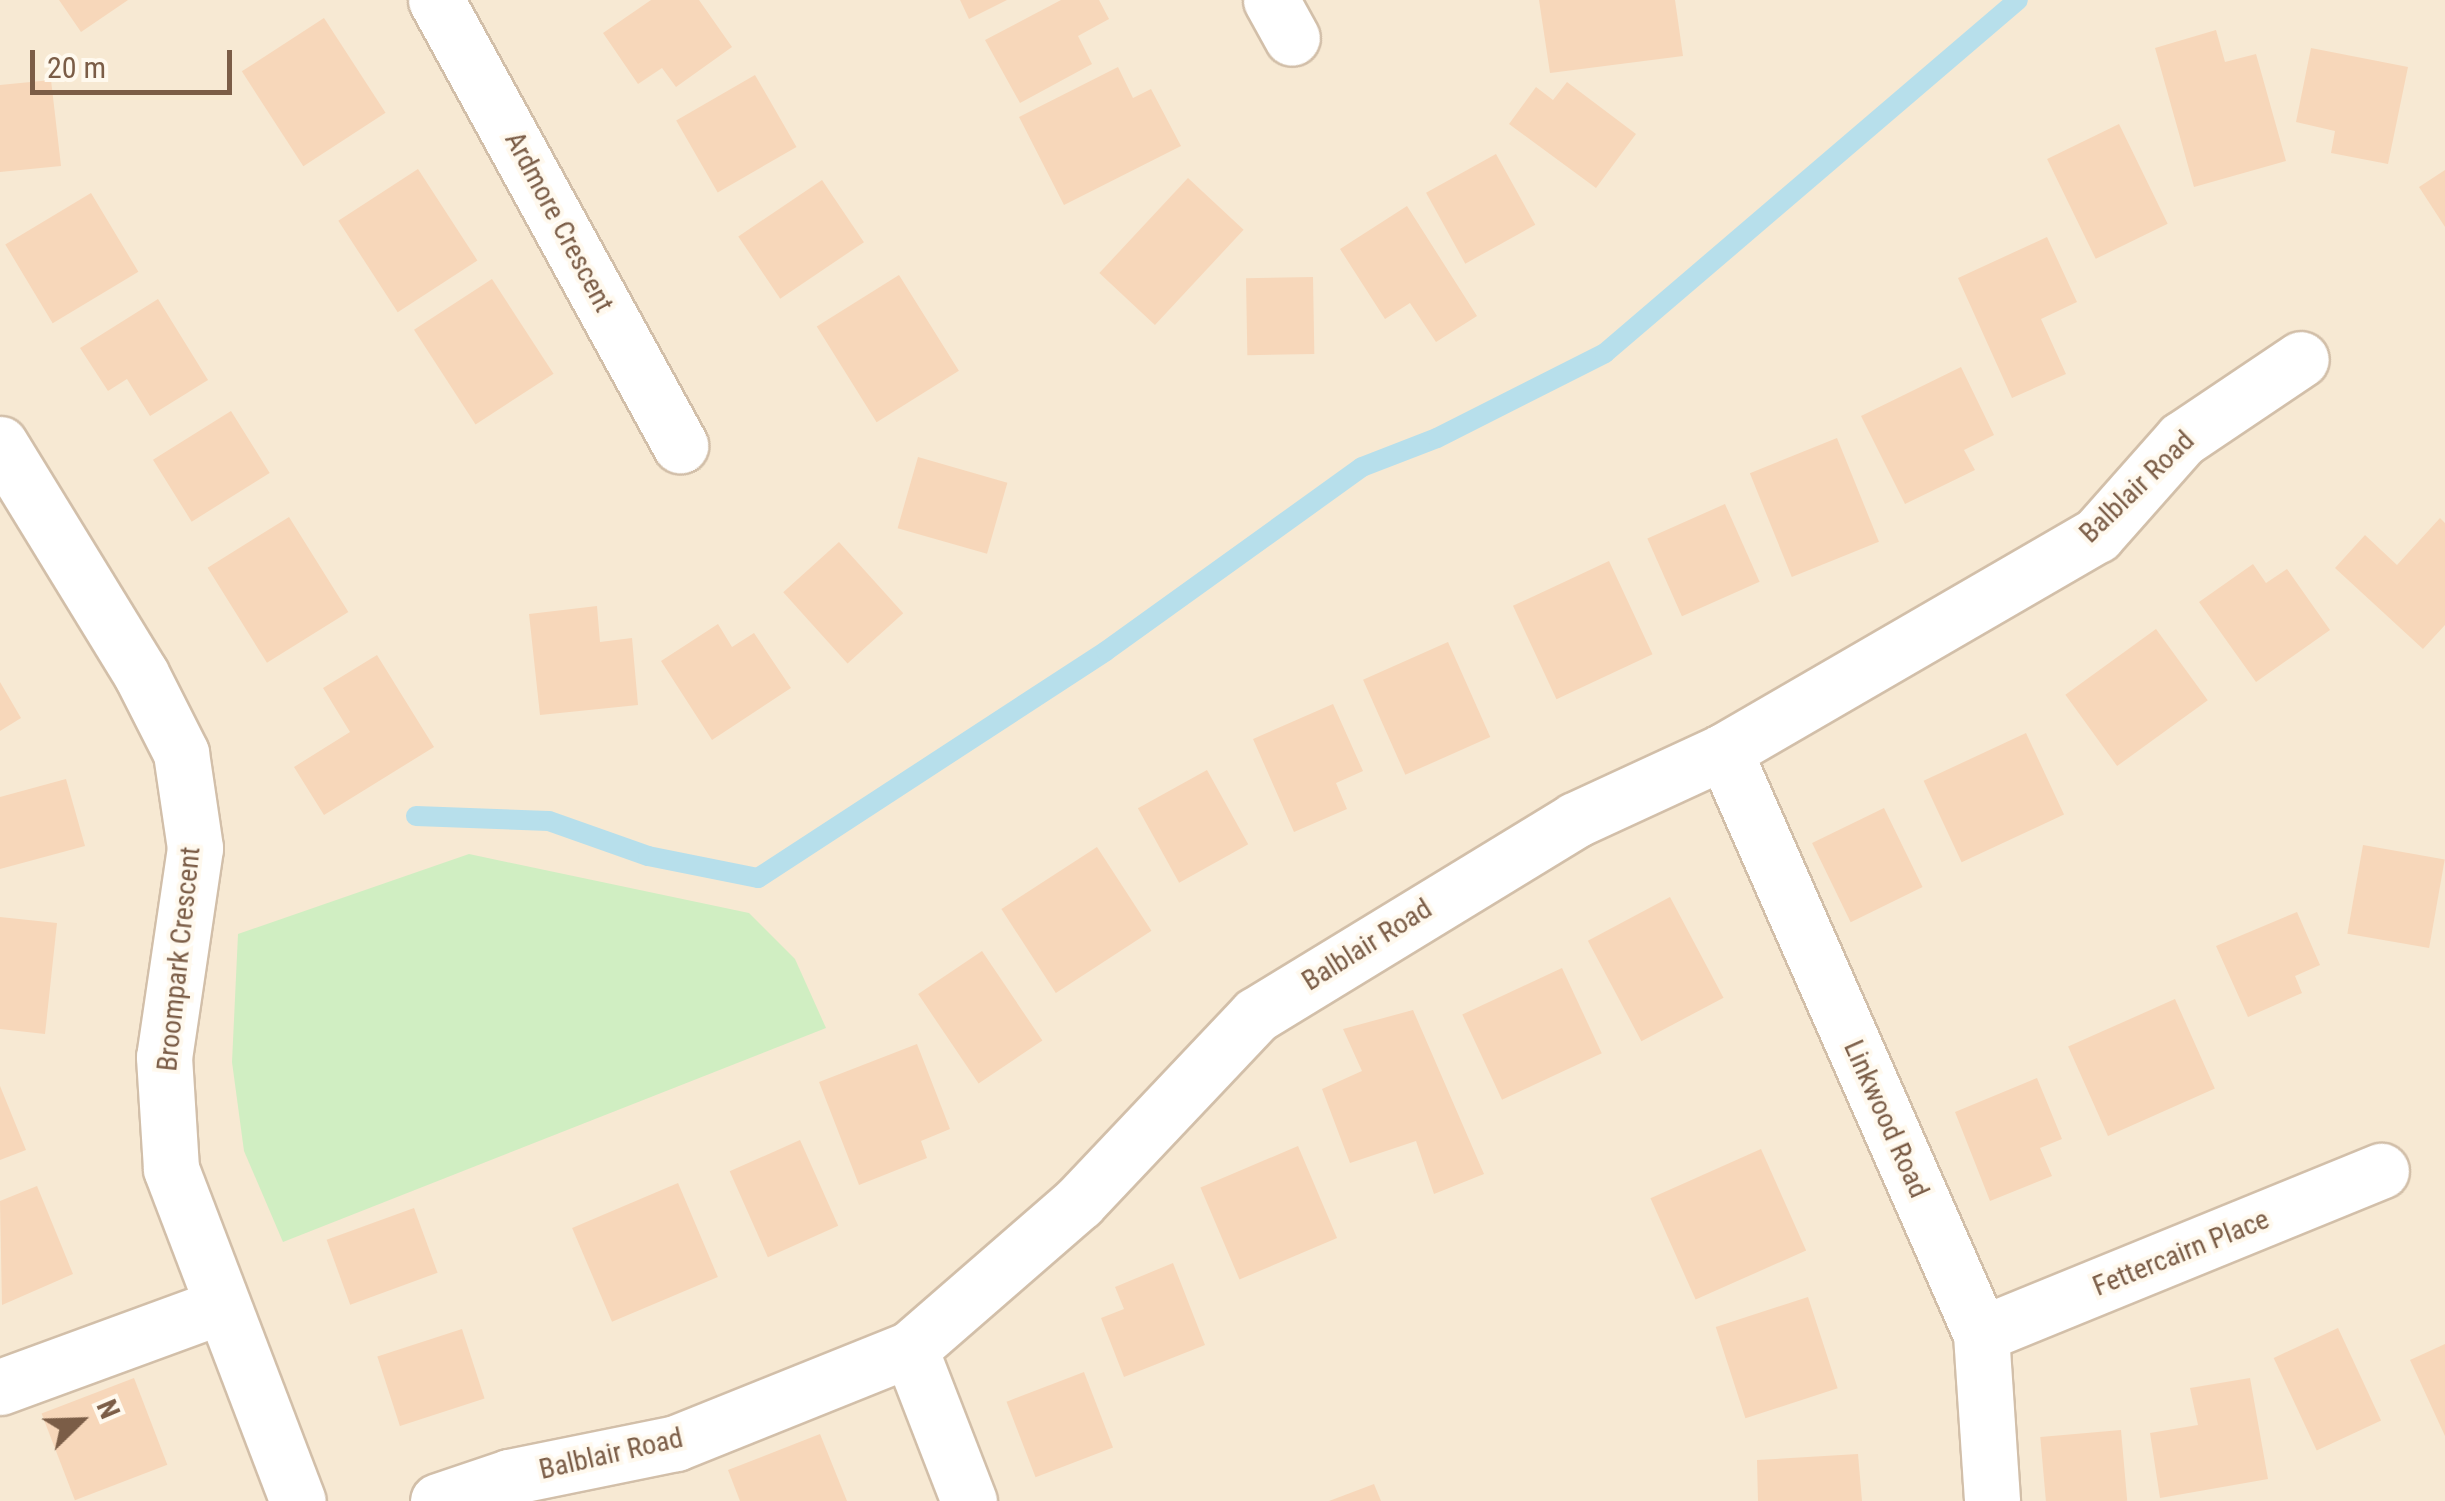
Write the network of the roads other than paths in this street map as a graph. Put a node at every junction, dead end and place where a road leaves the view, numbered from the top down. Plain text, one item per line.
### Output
1 (436, 0) edge
2 (2302, 359) dead end
3 (0, 444) edge
4 (680, 445) dead end
5 (1724, 751) junction
6 (2382, 1171) dead end
7 (221, 1306) junction
8 (1981, 1334) junction
9 (910, 1349) junction
10 (0, 1387) edge
11 (298, 1501) edge
12 (438, 1501) edge
13 (970, 1501) edge
14 (1992, 1501) edge

1 - 4 street, Ardmore Crescent
2 - 5 street, Balblair Road
3 - 7 street, Broompark Crescent
5 - 8 street, Linkwood Road
5 - 9 street, Balblair Road
6 - 8 street, Fettercairn Place
7 - 10 street
7 - 11 street, Broompark Crescent
8 - 14 street, Linkwood Road
9 - 12 street, Balblair Road
9 - 13 street

